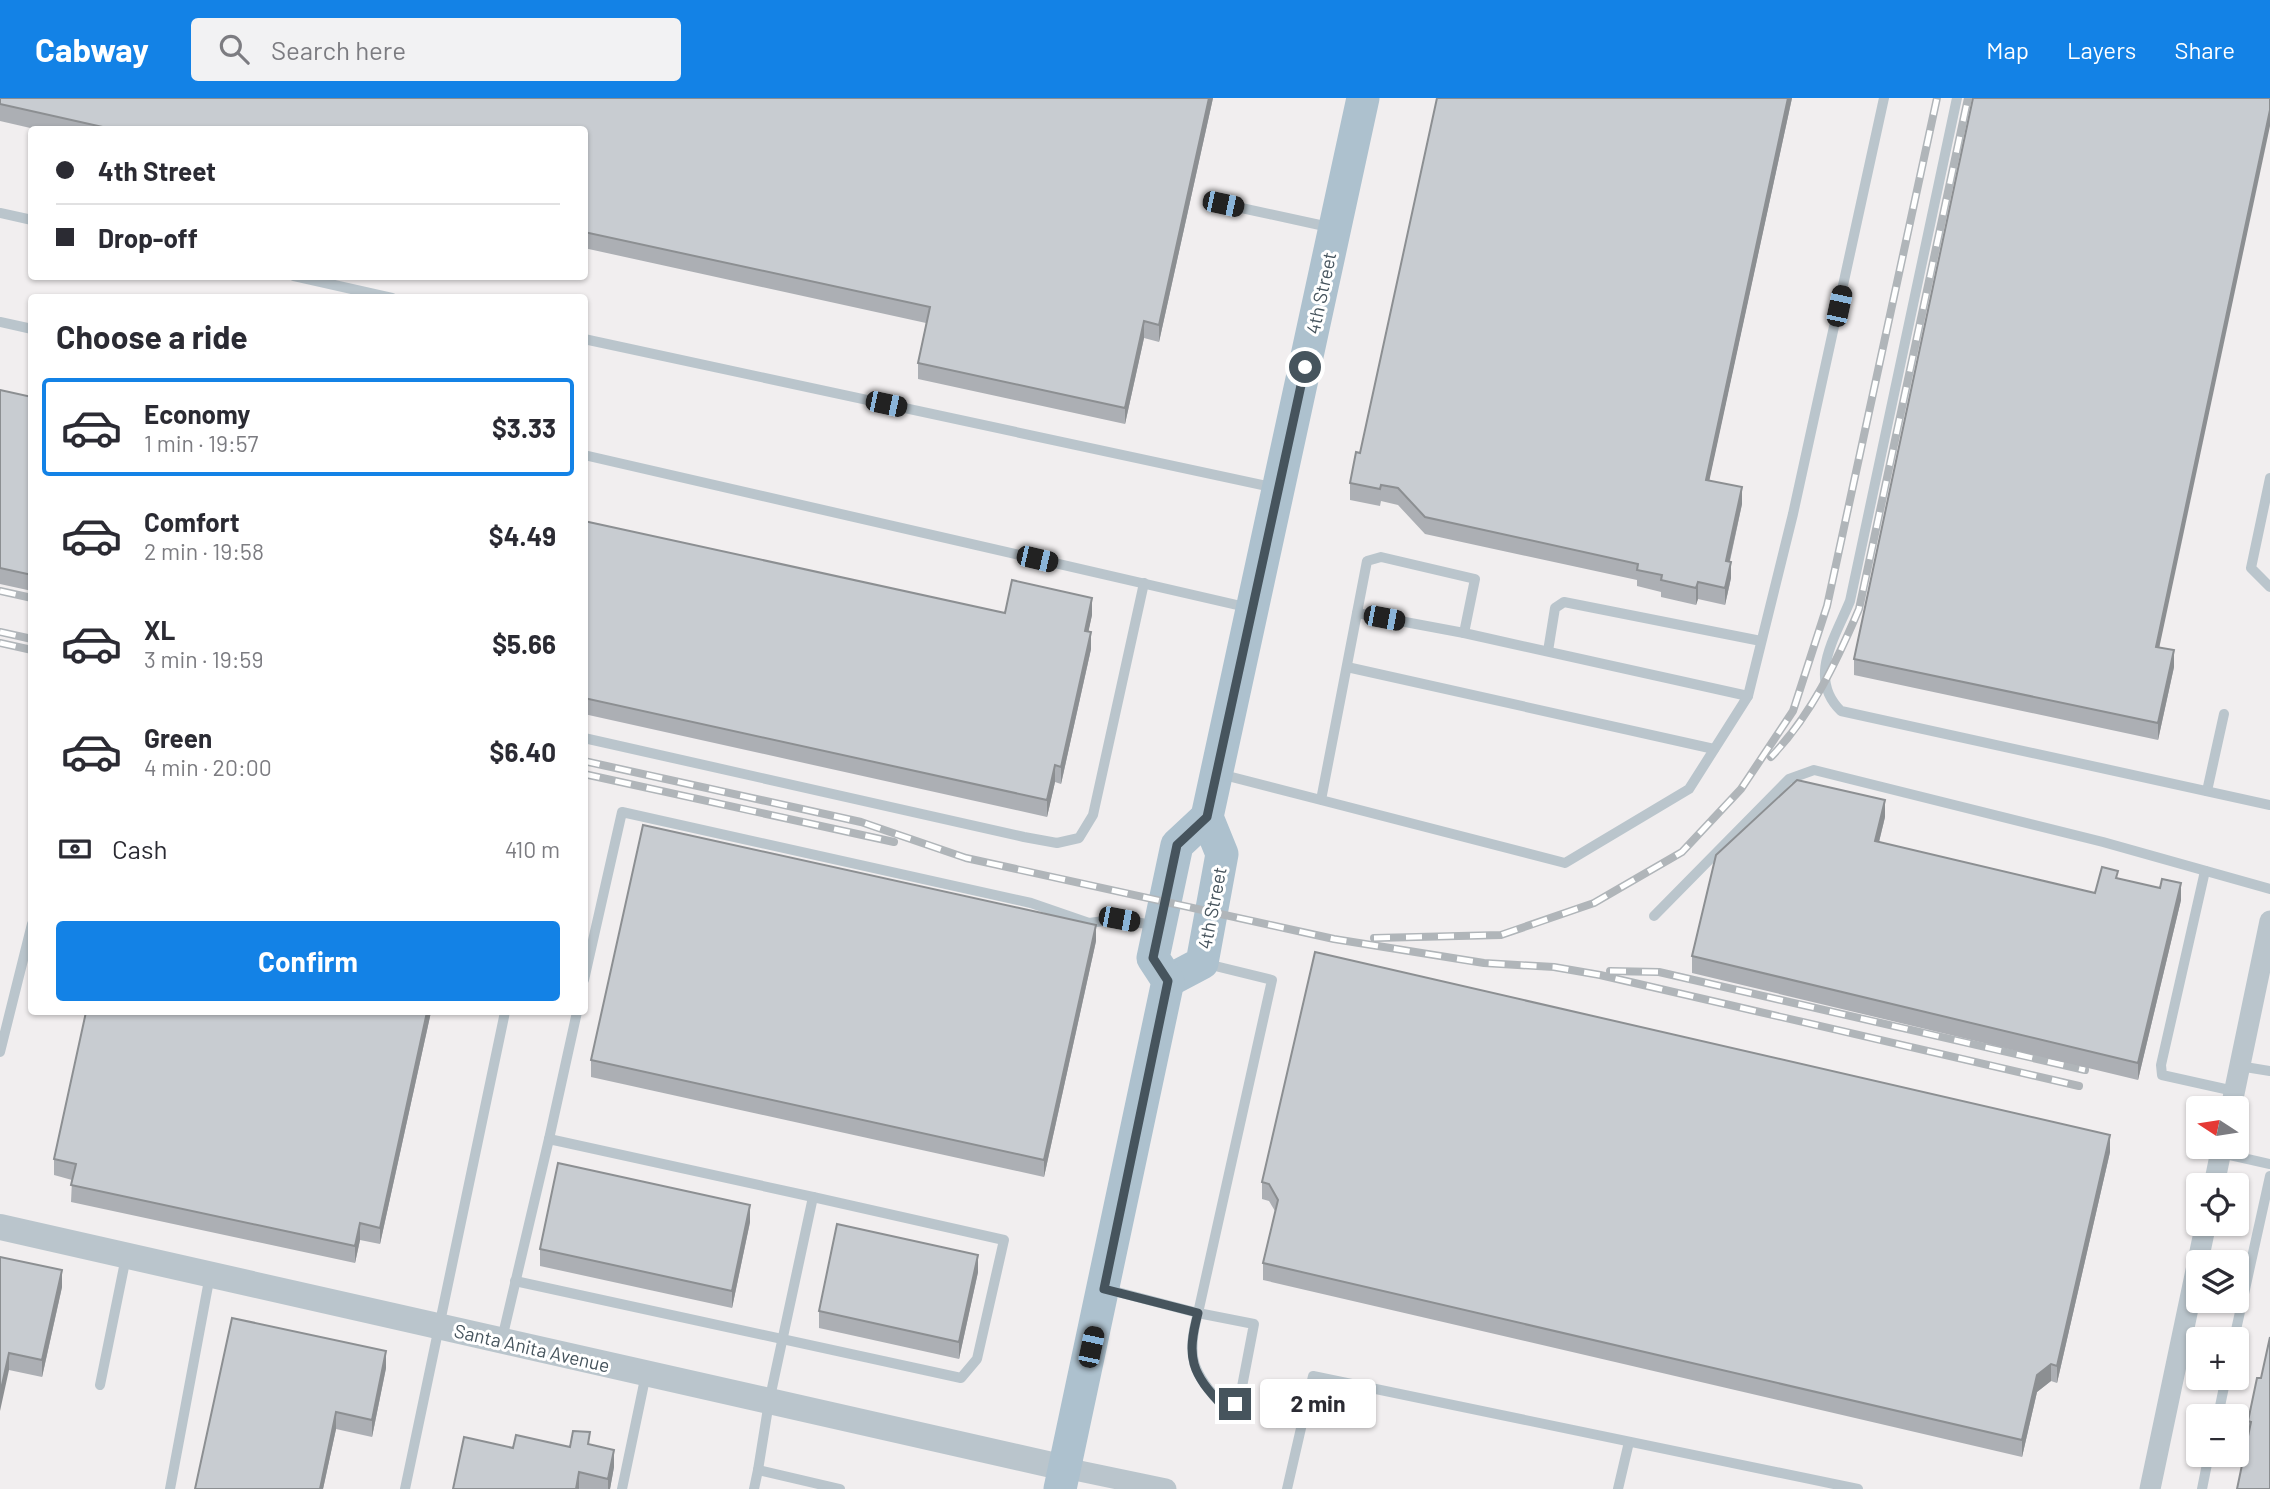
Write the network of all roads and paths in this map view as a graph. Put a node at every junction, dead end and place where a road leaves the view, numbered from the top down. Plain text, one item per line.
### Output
1 (1363, 98) edge
2 (1884, 98) edge
3 (1957, 98) edge
4 (1223, 204) dead end
5 (0, 213) edge
6 (28, 219) edge
7 (1335, 229) junction
8 (312, 280) edge
9 (373, 294) edge
10 (0, 322) edge
11 (28, 328) edge
12 (588, 340) edge
13 (588, 457) edge
14 (2270, 478) edge
15 (1279, 488) junction
16 (1144, 583) junction
17 (2270, 587) edge
18 (1252, 608) junction
19 (1357, 613) junction
20 (1464, 633) junction
21 (1761, 642) junction
22 (1548, 651) junction
23 (1347, 667) junction
24 (1748, 696) junction
25 (2224, 714) dead end
26 (588, 739) edge
27 (1714, 749) junction
28 (1217, 773) junction
29 (2207, 791) junction
30 (1321, 800) junction
31 (2270, 806) edge
32 (1207, 817) junction
33 (2205, 871) junction
34 (2270, 889) edge
35 (1654, 916) dead end
36 (2270, 921) edge
37 (1159, 926) junction
38 (28, 940) edge
39 (588, 962) edge
40 (1202, 963) junction
41 (1168, 981) junction
42 (504, 1015) edge
43 (577, 1015) edge
44 (0, 1052) edge
45 (2239, 1066) junction
46 (2270, 1072) edge
47 (2223, 1096) edge
48 (2233, 1096) edge
49 (549, 1139) junction
50 (2249, 1158) edge
51 (2270, 1164) edge
52 (2270, 1176) edge
53 (813, 1197) junction
54 (0, 1227) edge
55 (2203, 1236) edge
56 (126, 1255) junction
57 (211, 1274) junction
58 (515, 1281) junction
59 (1104, 1289) junction
60 (1198, 1313) junction
61 (2237, 1327) edge
62 (440, 1328) junction
63 (783, 1339) junction
64 (501, 1341) junction
65 (646, 1374) junction
66 (100, 1385) dead end
67 (769, 1402) junction
68 (1629, 1442) junction
69 (2206, 1467) edge
70 (758, 1470) junction
71 (1062, 1478) edge
72 (170, 1489) edge
73 (405, 1489) edge
74 (622, 1489) edge
75 (754, 1489) edge
76 (840, 1489) edge
77 (1166, 1489) edge
78 (1287, 1489) edge
79 (1618, 1489) edge
80 (1858, 1489) edge
81 (2150, 1489) edge
82 (2202, 1489) edge

1 - 7 main road, 4th Street
2 - 21 lane
3 - 29 lane
4 - 7 lane
5 - 6 lane
7 - 15 main road, 4th Street
8 - 9 lane
10 - 11 lane
12 - 15 lane
13 - 16 lane
14 - 17 lane
15 - 18 main road, 4th Street
16 - 18 lane
16 - 26 lane
18 - 28 main road, 4th Street
19 - 20 lane
19 - 20 lane
19 - 23 lane
20 - 22 lane
21 - 22 lane
21 - 24 lane
22 - 24 lane
23 - 27 lane
23 - 30 lane
24 - 27 lane
25 - 29 lane
27 - 30 lane
28 - 30 lane
28 - 32 main road, 4th Street
29 - 31 lane
32 - 37 main road
32 - 40 main road, 4th Street
33 - 34 lane
33 - 35 lane
33 - 47 lane
36 - 45 street
37 - 39 lane
37 - 41 main road
38 - 44 lane
40 - 41 main road, 4th Street
40 - 60 lane
41 - 59 main road
42 - 62 lane
43 - 49 lane
45 - 46 lane
45 - 48 street
49 - 53 lane
49 - 58 lane
50 - 51 lane
52 - 61 lane
53 - 63 lane
53 - 63 lane
54 - 56 street, Santa Anita Avenue
55 - 81 street
56 - 57 street, Santa Anita Avenue
56 - 66 lane
57 - 62 street, Santa Anita Avenue
57 - 72 lane
58 - 63 lane
58 - 64 lane
59 - 60 lane
59 - 71 main road
60 - 60 lane
62 - 64 street, Santa Anita Avenue
62 - 73 lane
63 - 67 lane
64 - 65 street, Santa Anita Avenue
65 - 67 street, Santa Anita Avenue
65 - 74 lane
67 - 70 lane
67 - 71 street, Santa Anita Avenue
68 - 78 lane
68 - 79 lane
68 - 80 lane
69 - 82 lane
70 - 75 lane
70 - 76 lane
71 - 77 street

